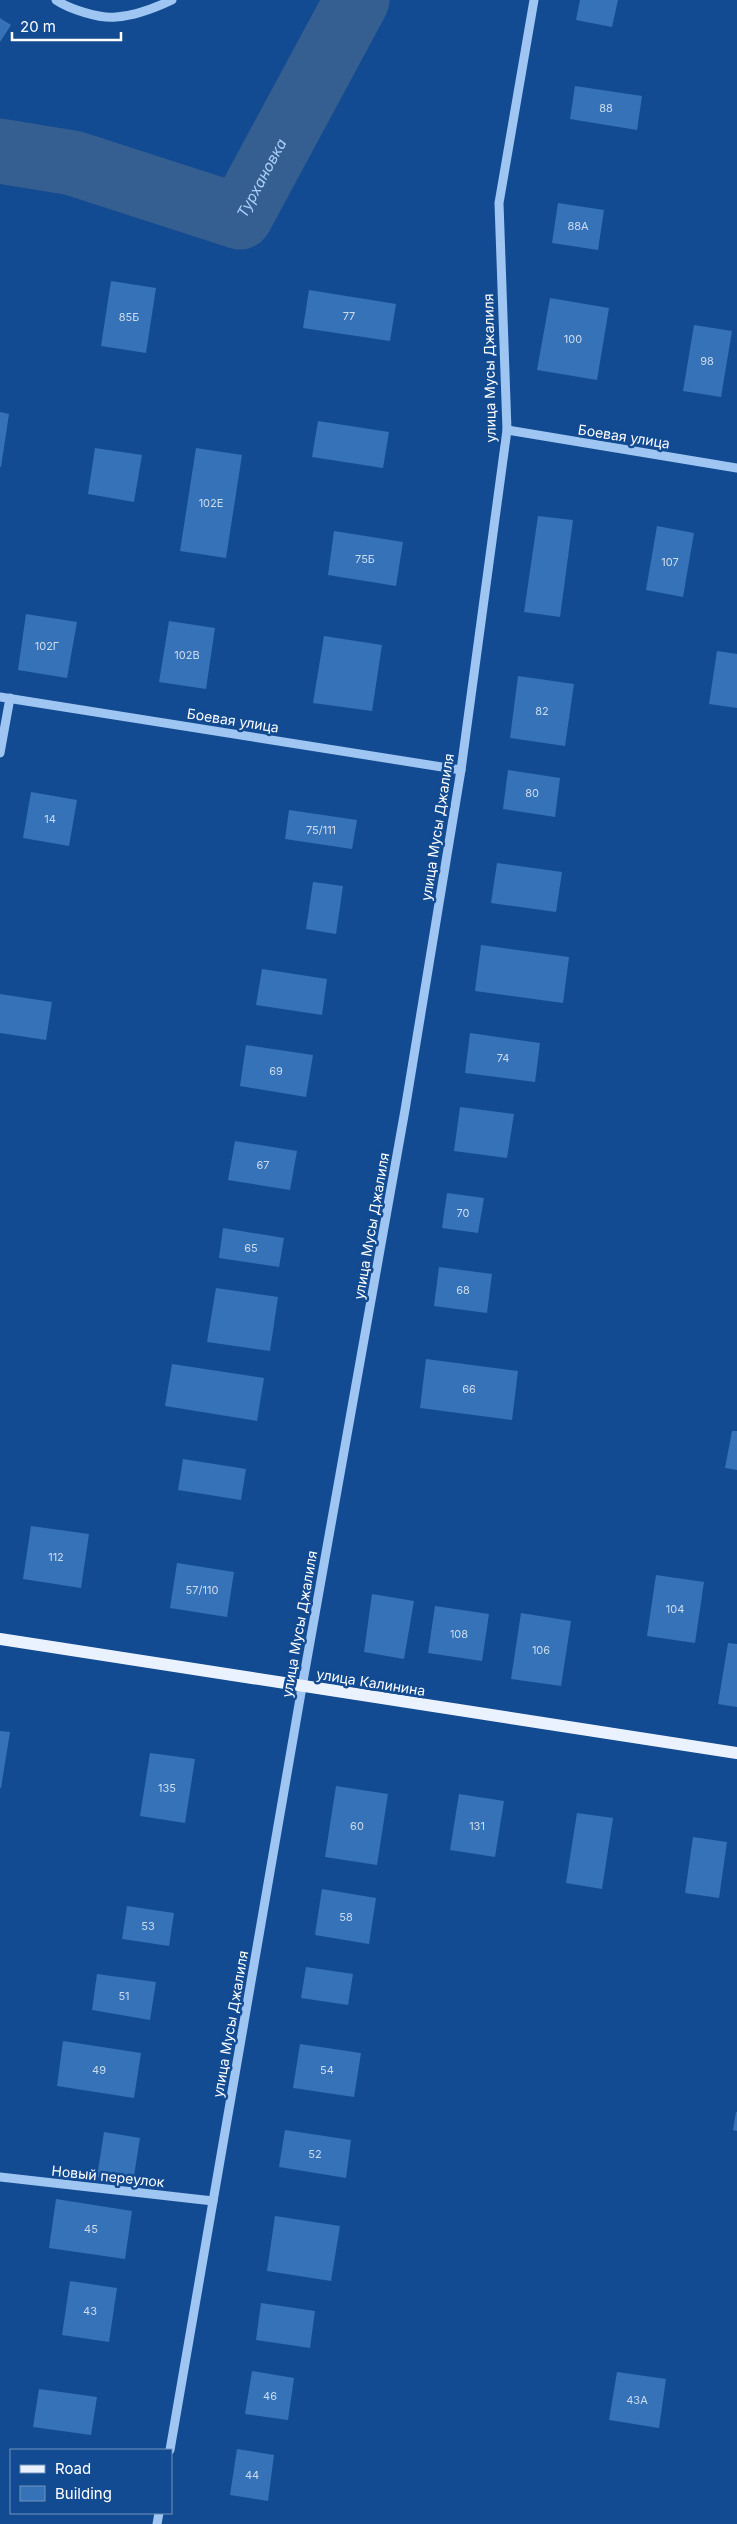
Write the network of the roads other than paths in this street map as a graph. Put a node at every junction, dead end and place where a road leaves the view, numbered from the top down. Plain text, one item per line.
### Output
1 (56, 0) edge
2 (172, 0) edge
3 (534, 0) edge
4 (507, 430) junction
5 (737, 468) edge
6 (0, 697) edge
7 (10, 698) junction
8 (0, 753) edge
9 (461, 770) junction
10 (0, 1639) edge
11 (302, 1687) junction
12 (737, 1753) edge
13 (0, 2177) edge
14 (213, 2201) junction
15 (170, 2449) edge

1 - 2 street
3 - 4 street, улица Мусы Джалиля
4 - 5 street, Боевая улица
4 - 9 street, улица Мусы Джалиля
6 - 7 street, Боевая улица
7 - 8 street
7 - 9 street, Боевая улица
9 - 11 street, улица Мусы Джалиля
10 - 11 main road, улица Калинина
11 - 12 main road, улица Калинина
11 - 14 street, улица Мусы Джалиля
13 - 14 street, Новый переулок
14 - 15 street, улица Мусы Джалиля

